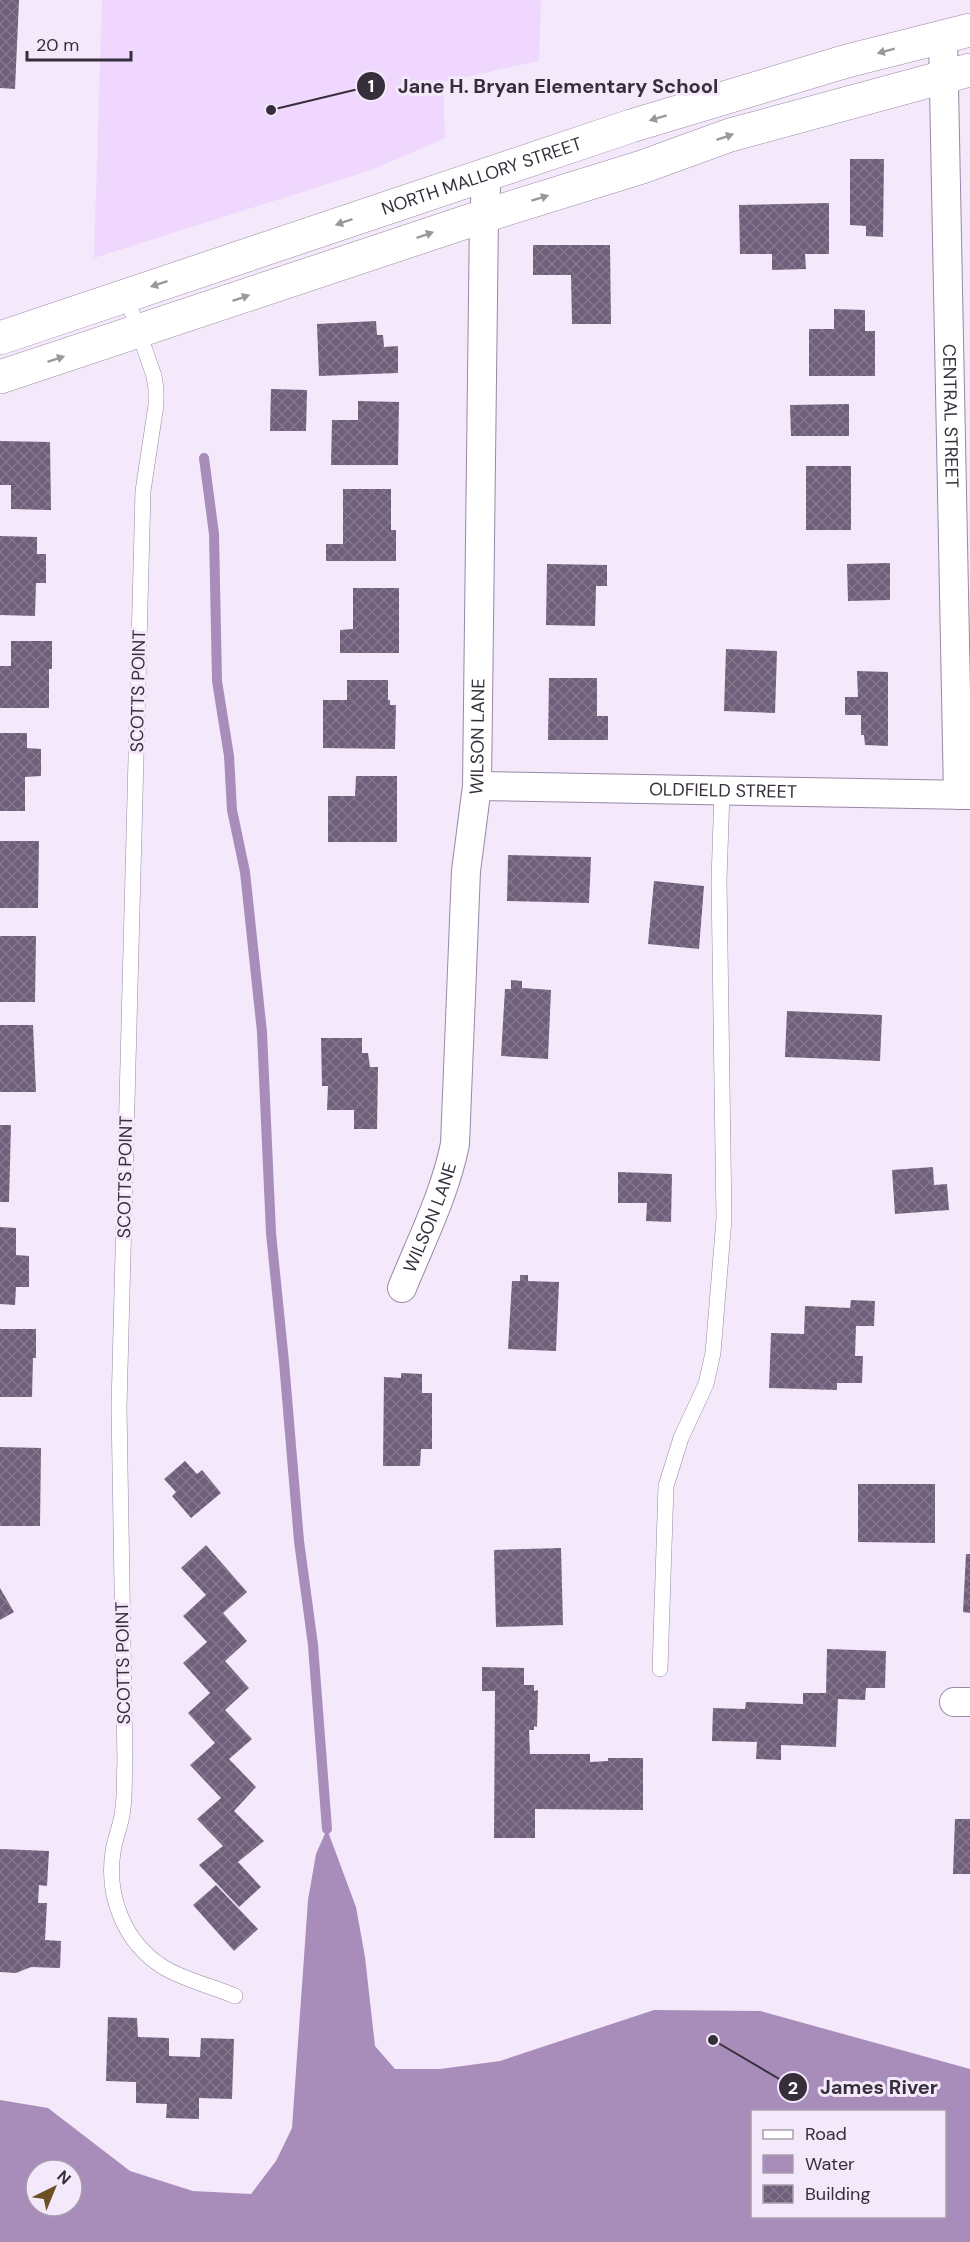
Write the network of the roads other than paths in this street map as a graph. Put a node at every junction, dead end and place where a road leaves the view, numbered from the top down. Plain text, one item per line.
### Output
1 (956, 33) edge
2 (957, 73) edge
3 (487, 174) junction
4 (484, 216) junction
5 (126, 295) junction
6 (139, 332) junction
7 (0, 338) edge
8 (0, 377) edge
9 (477, 786) junction
10 (722, 792) junction
11 (964, 795) edge
12 (402, 1288) dead end
13 (660, 1669) dead end
14 (235, 1996) dead end

1 - 2 street, CENTRAL STREET
1 -> 3 main road, NORTH MALLORY STREET
4 -> 2 main road
2 - 11 street, CENTRAL STREET
3 - 4 street, WILSON LANE
3 -> 5 main road, NORTH MALLORY STREET
6 -> 4 main road
4 - 9 street, WILSON LANE
5 - 6 lane, SCOTTS POINT
5 - 7 main road, NORTH MALLORY STREET
8 -> 6 main road
6 - 14 lane, SCOTTS POINT
9 - 10 street, OLDFIELD STREET
9 - 12 street, WILSON LANE
10 - 11 street, OLDFIELD STREET
10 - 13 lane

